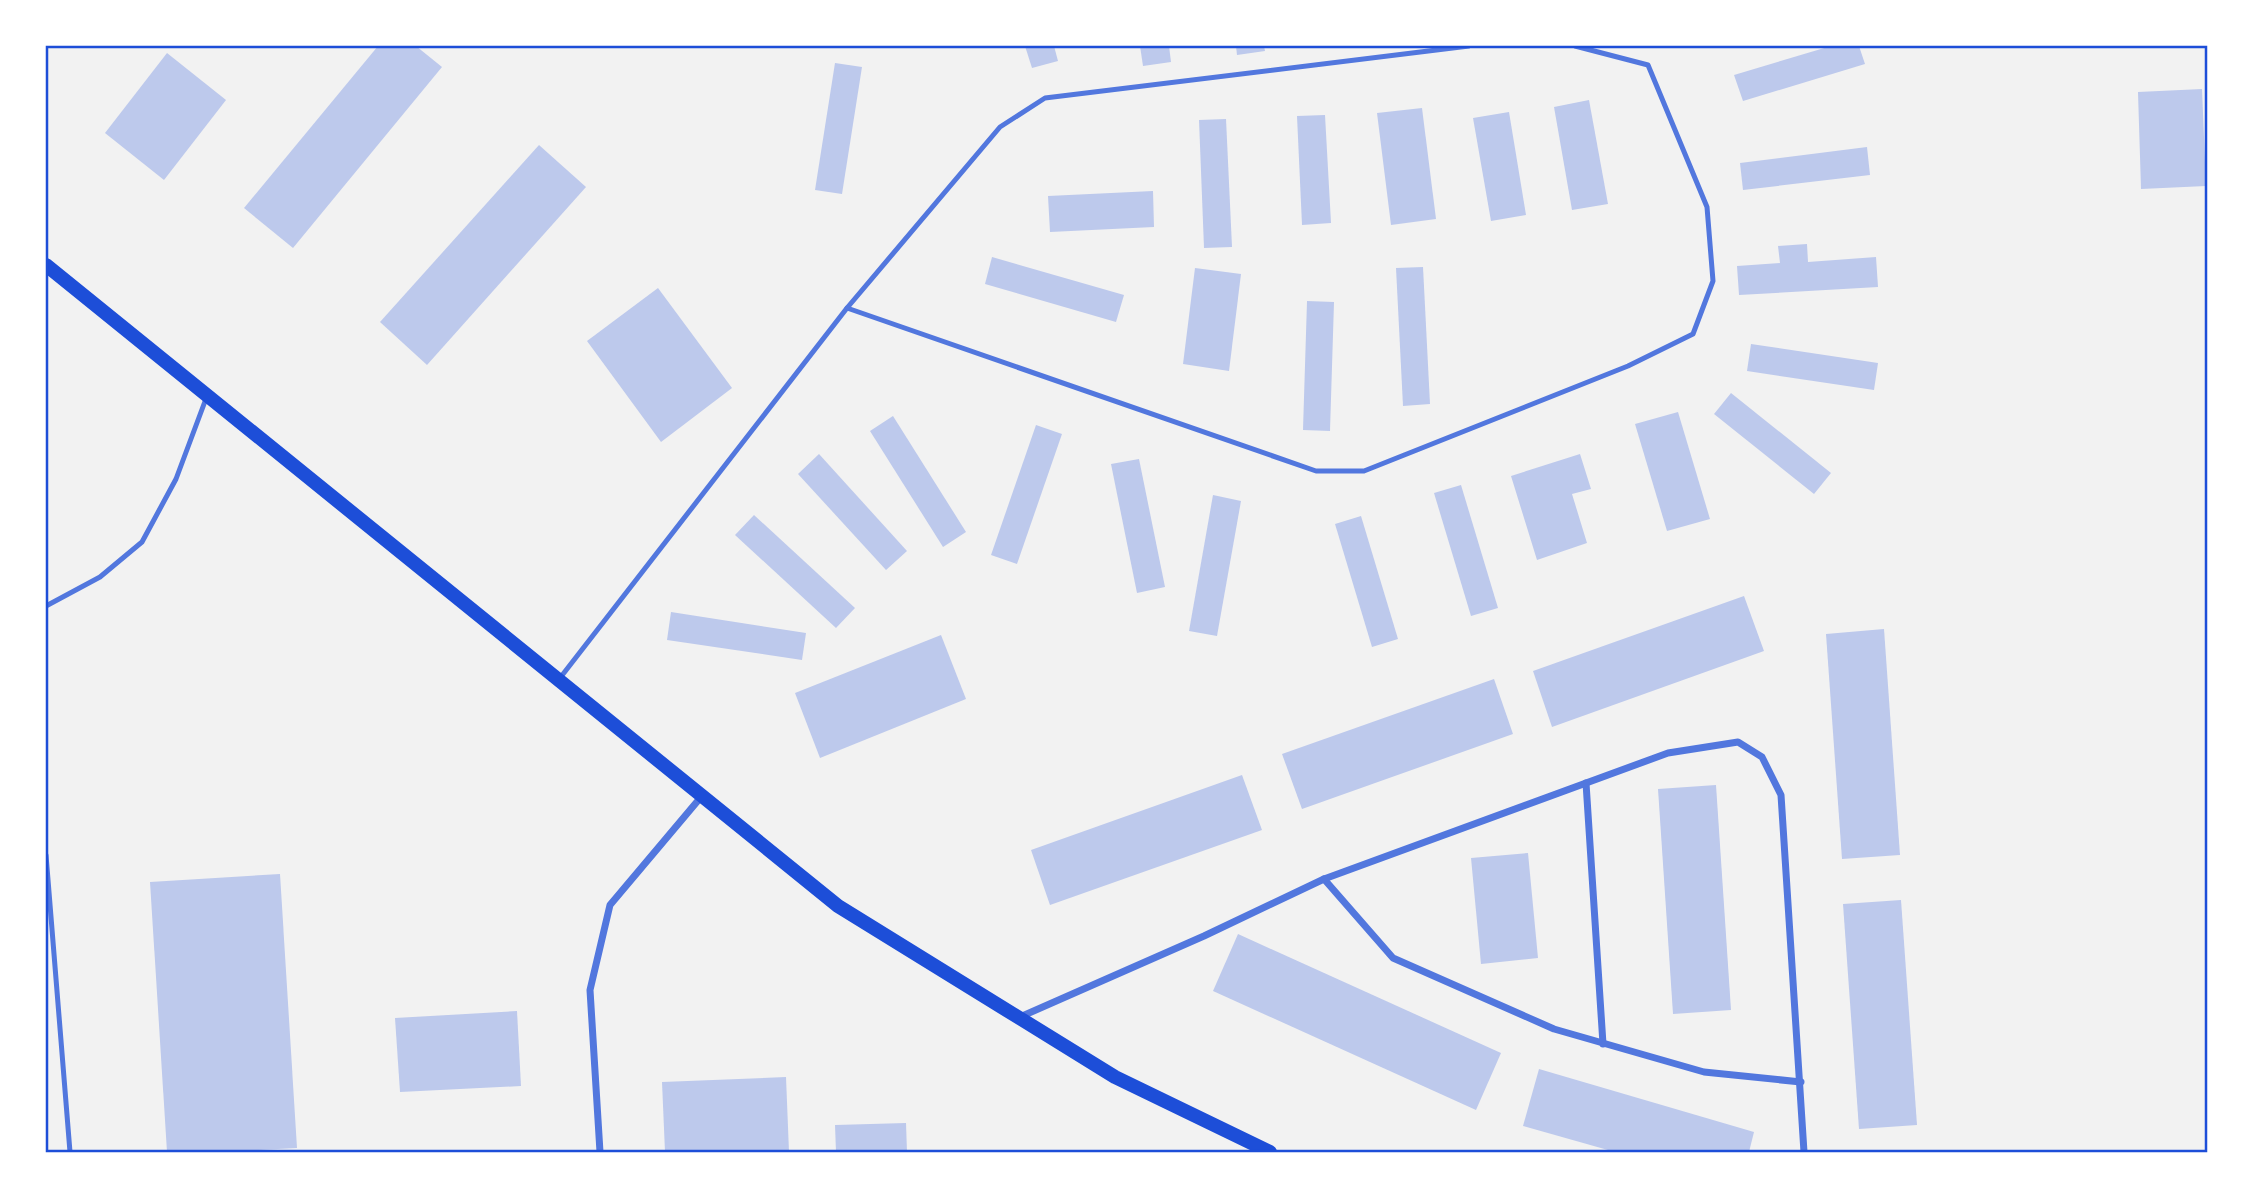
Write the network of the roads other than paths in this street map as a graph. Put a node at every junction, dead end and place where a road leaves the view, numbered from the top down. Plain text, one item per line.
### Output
1 (1469, 46) edge
2 (1575, 46) edge
3 (46, 265) edge
4 (847, 308) junction
5 (207, 396) junction
6 (46, 606) edge
7 (558, 681) junction
8 (1586, 783) junction
9 (701, 797) junction
10 (46, 855) edge
11 (1324, 879) junction
12 (1019, 1018) junction
13 (1603, 1044) junction
14 (1801, 1083) junction
15 (69, 1153) edge
16 (600, 1153) edge
17 (1270, 1153) edge
18 (1804, 1153) edge

1 - 4 lane
2 - 4 lane
3 - 5 main road
4 - 7 lane
5 - 6 lane
5 - 7 main road
7 - 9 main road
8 - 11 street
8 - 13 street
8 - 14 street
9 - 12 main road
9 - 16 street
10 - 15 lane
11 - 12 street
11 - 13 street
12 - 17 main road
13 - 14 street
14 - 18 street

